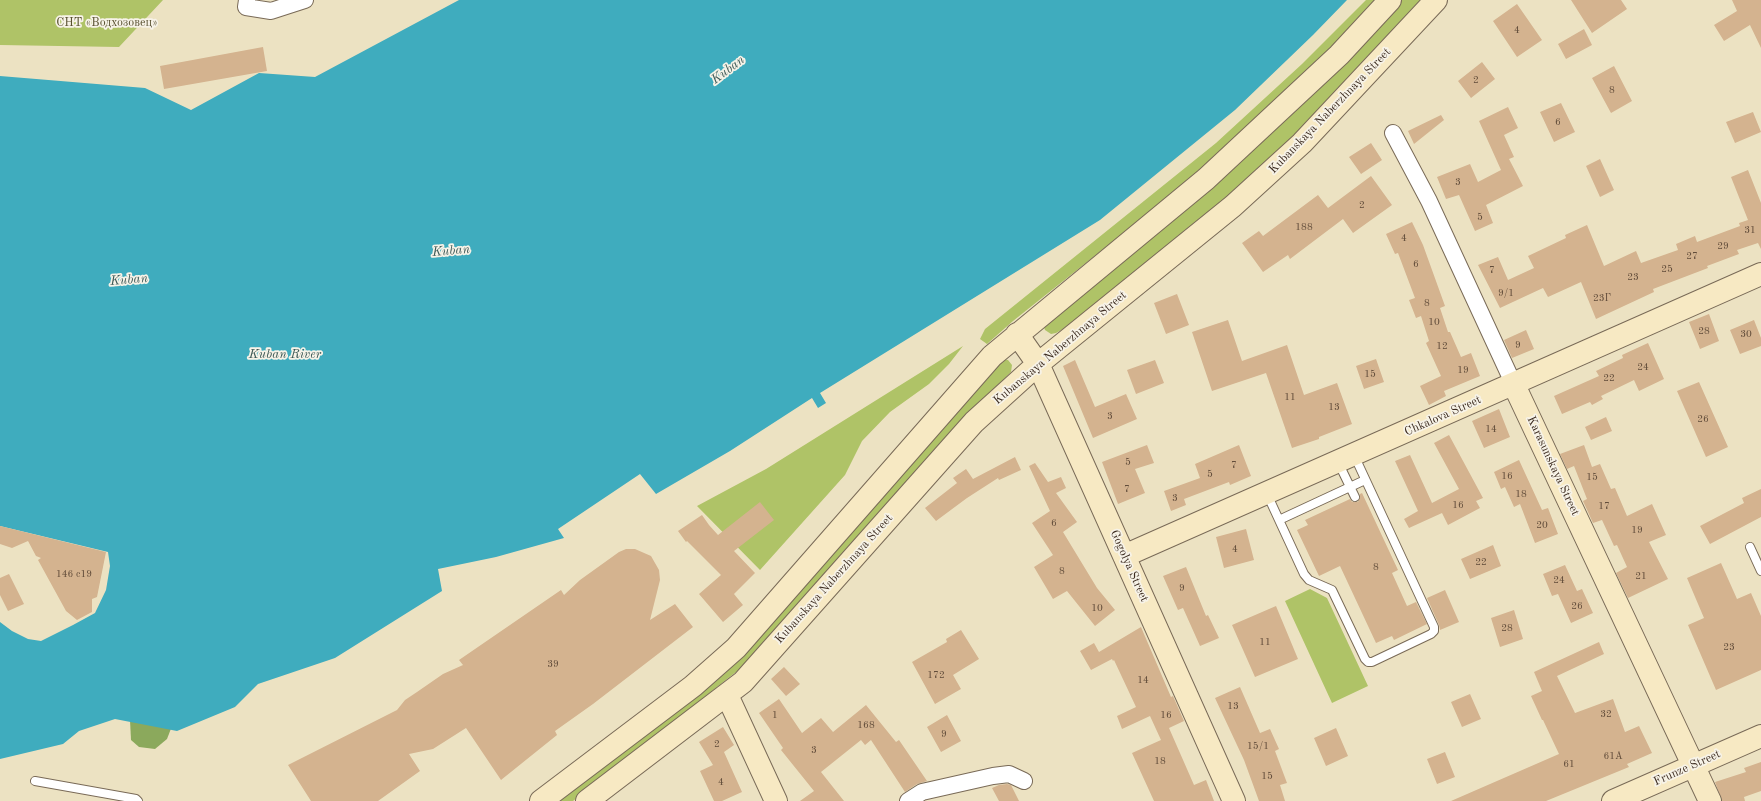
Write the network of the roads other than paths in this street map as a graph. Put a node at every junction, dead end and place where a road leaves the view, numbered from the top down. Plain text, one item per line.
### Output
1 (305, 0) edge
2 (1390, 0) edge
3 (1436, 0) edge
4 (247, 4) edge
5 (1393, 133) dead end
6 (1761, 274) edge
7 (1017, 334) junction
8 (1038, 364) junction
9 (1514, 385) junction
10 (1346, 459) junction
11 (1365, 480) junction
12 (1350, 487) junction
13 (1267, 494) junction
14 (1355, 497) dead end
15 (1279, 520) junction
16 (1750, 547) dead end
17 (1124, 556) junction
18 (1761, 571) edge
19 (727, 695) junction
20 (1761, 736) edge
21 (1694, 765) junction
22 (34, 781) dead end
23 (1024, 781) dead end
24 (138, 801) edge
25 (541, 801) edge
26 (588, 801) edge
27 (776, 801) edge
28 (908, 801) edge
29 (1234, 801) edge
30 (1613, 801) edge
31 (1710, 801) edge

1 - 4 street
2 - 7 main road
3 - 8 main road, Kubanskaya Naberzhnaya Street
5 - 9 street, Karasunskaya Street
6 - 9 main road, Chkalova Street
7 - 8 main road, Gogolya Street
7 - 25 main road
8 - 17 main road, Gogolya Street
8 - 19 main road, Kubanskaya Naberzhnaya Street
9 - 10 main road, Chkalova Street
9 - 21 main road, Karasunskaya Street
10 - 11 lane
10 - 12 lane
10 - 13 main road, Chkalova Street
11 - 12 lane
11 - 15 lane
12 - 14 lane
12 - 15 lane
13 - 15 lane
13 - 17 main road, Chkalova Street
16 - 18 lane
17 - 29 main road, Gogolya Street
19 - 26 main road, Kubanskaya Naberzhnaya Street
19 - 27 main road
20 - 21 main road, Frunze Street
21 - 30 main road, Frunze Street
21 - 31 main road, Karasunskaya Street
22 - 24 lane
23 - 28 street

